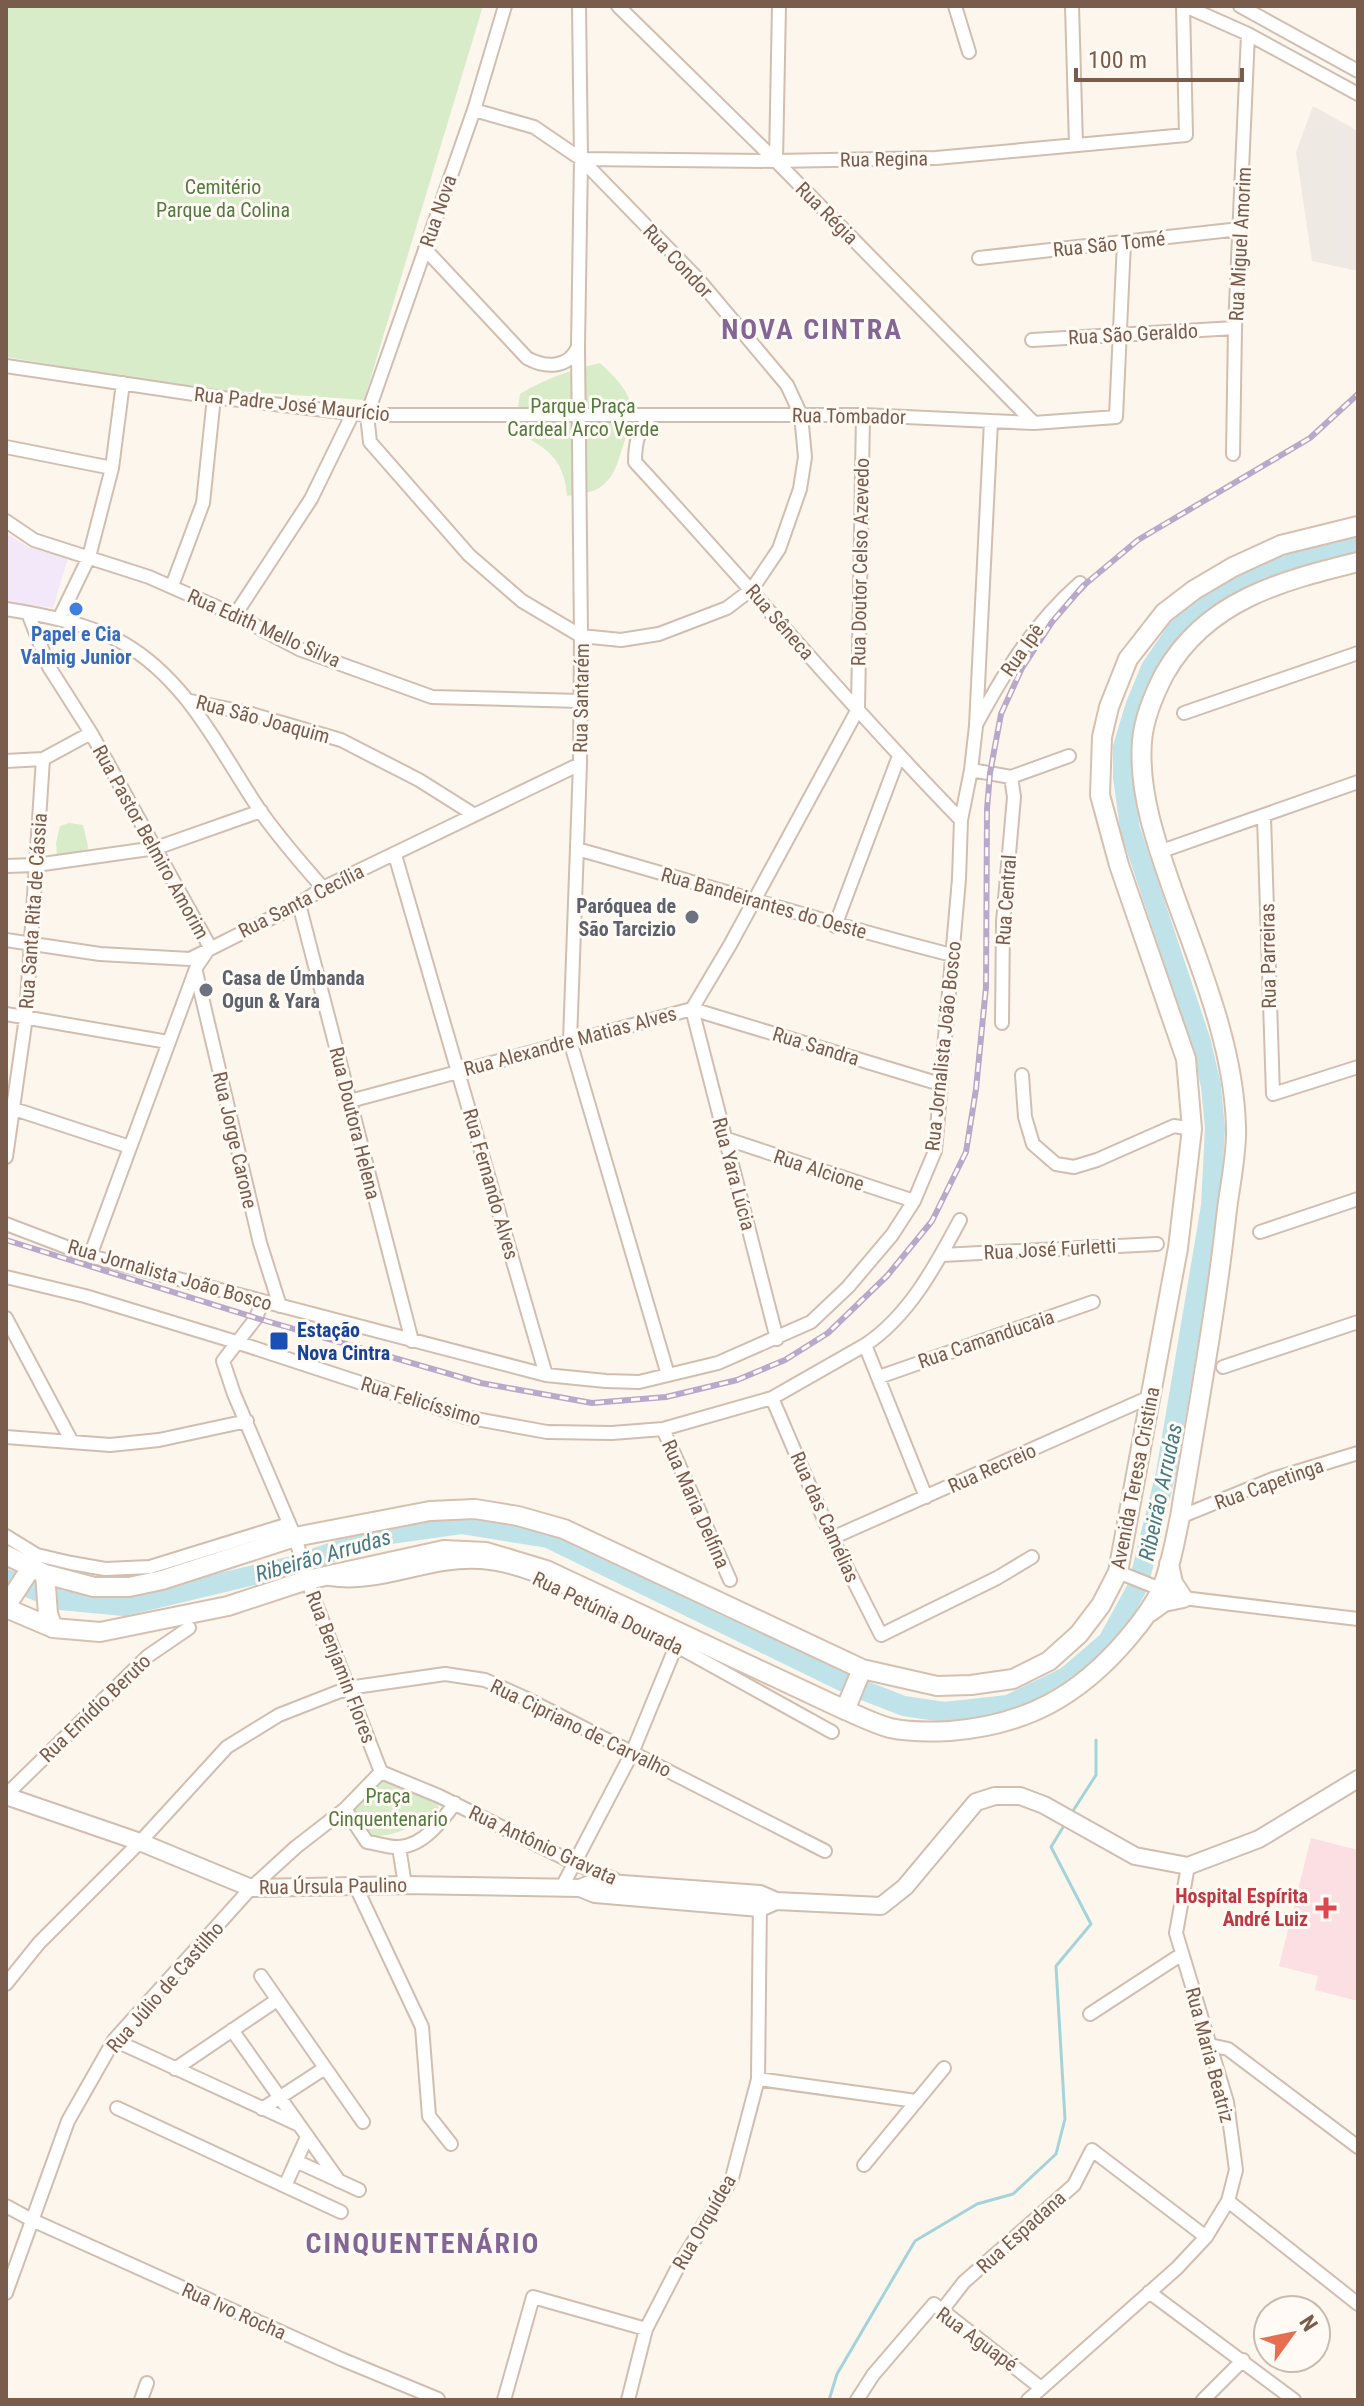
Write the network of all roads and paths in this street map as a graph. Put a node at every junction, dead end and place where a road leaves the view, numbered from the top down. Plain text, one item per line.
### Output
1 (505, 6) edge
2 (579, 6) edge
3 (618, 6) edge
4 (779, 6) edge
5 (955, 6) edge
6 (1072, 6) edge
7 (1184, 6) edge
8 (1240, 6) edge
9 (1248, 34) junction
10 (969, 52) dead end
11 (1358, 71) edge
12 (1358, 94) edge
13 (474, 110) junction
14 (1076, 145) junction
15 (581, 159) junction
16 (776, 161) junction
17 (1240, 229) junction
18 (1124, 242) junction
19 (425, 249) junction
20 (979, 258) dead end
21 (1235, 328) junction
22 (1120, 336) junction
23 (1032, 340) dead end
24 (578, 347) junction
25 (6, 366) edge
26 (123, 383) junction
27 (214, 397) junction
28 (353, 413) junction
29 (367, 415) junction
30 (580, 415) junction
31 (651, 415) junction
32 (801, 415) junction
33 (863, 415) junction
34 (991, 421) junction
35 (1034, 423) junction
36 (6, 447) edge
37 (1233, 454) dead end
38 (112, 468) junction
39 (6, 521) edge
40 (1358, 526) edge
41 (89, 557) junction
42 (1358, 562) edge
43 (1080, 583) dead end
44 (172, 586) junction
45 (752, 589) junction
46 (6, 609) edge
47 (28, 613) junction
48 (235, 615) junction
49 (59, 619) junction
50 (581, 636) junction
51 (1358, 653) edge
52 (190, 701) junction
53 (580, 701) junction
54 (858, 709) junction
55 (1184, 713) dead end
56 (976, 726) junction
57 (91, 733) junction
58 (899, 756) junction
59 (1069, 756) dead end
60 (43, 759) junction
61 (6, 761) edge
62 (580, 764) junction
63 (971, 770) junction
64 (1011, 777) junction
65 (1358, 782) edge
66 (261, 811) junction
67 (473, 814) junction
68 (1264, 817) junction
69 (961, 820) junction
70 (156, 848) junction
71 (577, 849) junction
72 (1159, 852) junction
73 (395, 855) junction
74 (36, 865) junction
75 (6, 866) edge
76 (323, 888) junction
77 (755, 899) junction
78 (299, 904) junction
79 (835, 926) junction
80 (6, 940) edge
81 (29, 944) junction
82 (210, 947) junction
83 (952, 955) junction
84 (196, 972) junction
85 (692, 1009) junction
86 (6, 1014) edge
87 (26, 1017) junction
88 (1002, 1023) dead end
89 (570, 1041) junction
90 (168, 1042) junction
91 (1358, 1067) edge
92 (459, 1070) junction
93 (1022, 1075) dead end
94 (940, 1084) junction
95 (350, 1101) junction
96 (10, 1107) edge
97 (1192, 1129) junction
98 (724, 1138) junction
99 (130, 1147) junction
100 (6, 1157) edge
101 (1358, 1199) edge
102 (914, 1201) junction
103 (960, 1220) dead end
104 (6, 1224) edge
105 (1260, 1232) dead end
106 (1157, 1244) dead end
107 (942, 1255) junction
108 (90, 1256) junction
109 (6, 1277) edge
110 (262, 1302) junction
111 (1093, 1302) dead end
112 (280, 1306) junction
113 (6, 1318) edge
114 (1358, 1322) edge
115 (777, 1339) junction
116 (412, 1341) junction
117 (236, 1342) junction
118 (865, 1345) junction
119 (1223, 1367) dead end
120 (546, 1375) junction
121 (668, 1375) junction
122 (879, 1377) junction
123 (1152, 1396) junction
124 (772, 1398) junction
125 (247, 1421) junction
126 (663, 1429) junction
127 (6, 1437) edge
128 (72, 1442) junction
129 (1358, 1453) edge
130 (926, 1497) junction
131 (1180, 1517) junction
132 (294, 1535) junction
133 (6, 1536) edge
134 (832, 1538) junction
135 (6, 1555) edge
136 (1032, 1557) dead end
137 (205, 1558) junction
138 (1169, 1561) junction
139 (127, 1568) junction
140 (37, 1574) junction
141 (1123, 1574) junction
142 (310, 1577) junction
143 (730, 1580) dead end
144 (138, 1585) junction
145 (1156, 1587) junction
146 (1183, 1598) junction
147 (10, 1611) edge
148 (1144, 1616) junction
149 (1358, 1619) edge
150 (50, 1621) junction
151 (189, 1628) dead end
152 (676, 1646) junction
153 (861, 1671) junction
154 (348, 1688) junction
155 (846, 1708) junction
156 (832, 1732) dead end
157 (632, 1753) junction
158 (381, 1772) junction
159 (1358, 1779) edge
160 (6, 1795) edge
161 (455, 1803) junction
162 (345, 1809) junction
163 (140, 1842) junction
164 (399, 1847) junction
165 (825, 1851) dead end
166 (576, 1864) junction
167 (1188, 1866) junction
168 (405, 1885) junction
169 (632, 1885) junction
170 (356, 1887) junction
171 (562, 1887) junction
172 (251, 1888) junction
173 (580, 1888) junction
174 (765, 1901) junction
175 (1182, 1954) junction
176 (261, 1976) dead end
177 (6, 1984) edge
178 (277, 2000) junction
179 (1090, 2014) dead end
180 (232, 2030) junction
181 (114, 2040) junction
182 (1210, 2045) junction
183 (325, 2068) junction
184 (944, 2068) dead end
185 (175, 2069) junction
186 (758, 2079) junction
187 (279, 2098) junction
188 (916, 2101) junction
189 (117, 2108) dead end
190 (262, 2109) junction
191 (363, 2122) dead end
192 (297, 2124) junction
193 (307, 2137) junction
194 (451, 2144) dead end
195 (1358, 2147) edge
196 (296, 2161) junction
197 (864, 2165) dead end
198 (339, 2181) junction
199 (285, 2186) junction
200 (359, 2190) dead end
201 (1228, 2201) junction
202 (6, 2206) edge
203 (341, 2212) dead end
204 (32, 2220) junction
205 (1206, 2237) junction
206 (1149, 2292) junction
207 (6, 2293) edge
208 (1358, 2304) edge
209 (943, 2309) junction
210 (646, 2329) junction
211 (1243, 2360) junction
212 (147, 2383) dead end
213 (1041, 2388) junction
214 (438, 2399) edge
215 (141, 2400) edge
216 (504, 2400) edge
217 (628, 2400) edge
218 (857, 2400) edge
219 (1028, 2400) edge
220 (1203, 2400) edge
221 (1294, 2400) edge

1 - 13 street, Rua Nova
2 - 15 street, Rua Santarém
3 - 16 street, Rua Régia
4 - 16 street
5 - 10 street
6 - 14 street
7 - 9 street
7 - 14 street, Rua Regina
8 - 11 street
9 - 12 street
9 - 17 street, Rua Miguel Amorim
13 - 15 street, Rua Condor
13 - 19 street, Rua Nova
14 - 16 street, Rua Regina
15 - 16 street, Rua Regina
15 - 24 street, Rua Santarém
15 - 32 street, Rua Condor
16 - 35 street, Rua Régia
17 - 18 street, Rua São Tomé
17 - 21 street, Rua Miguel Amorim
18 - 20 street, Rua São Tomé
18 - 22 street
19 - 24 street
19 - 29 street, Rua Nova
21 - 22 street, Rua São Geraldo
21 - 37 street, Rua Miguel Amorim
22 - 23 street, Rua São Geraldo
22 - 35 street, Rua Tombador
24 - 30 street, Rua Santarém
25 - 26 street, Rua Padre José Maurício
26 - 27 street, Rua Padre José Maurício
26 - 38 street
27 - 28 street, Rua Padre José Maurício
27 - 44 street
28 - 29 street, Rua Padre José Maurício
28 - 48 street
29 - 30 street, Rua Padre José Maurício
29 - 50 street, Rua Condor
30 - 31 street, Rua Tombador
30 - 50 street, Rua Santarém
31 - 32 street, Rua Tombador
31 - 45 street, Rua Sêneca
32 - 33 street, Rua Tombador
32 - 45 street, Rua Condor
33 - 34 street, Rua Tombador
33 - 54 street, Rua Doutor Celso Azevedo
34 - 35 street, Rua Tombador
34 - 56 street, Rua Jornalista João Bosco
36 - 38 street
38 - 41 street
39 - 41 street, Rua Edith Mello Silva
40 - 97 main road, Avenida Teresa Cristina
41 - 44 street, Rua Edith Mello Silva
41 - 49 street
42 - 72 main road
43 - 56 street, Rua Ipê
44 - 48 street, Rua Edith Mello Silva
45 - 50 street, Rua Condor
45 - 54 street, Rua Sêneca
46 - 47 street, Rua São Joaquim
47 - 49 street, Rua São Joaquim
47 - 57 street, Rua Pastor Belmiro Amorim
48 - 53 street, Rua Edith Mello Silva
49 - 52 street, Rua São Joaquim
50 - 53 street, Rua Santarém
51 - 55 street
52 - 66 street
52 - 67 street, Rua São Joaquim
53 - 62 street, Rua Santarém
54 - 58 street, Rua Sêneca
54 - 77 street, Rua Alexandre Matias Alves
56 - 63 street, Rua Jornalista João Bosco
57 - 60 street
57 - 70 street, Rua Pastor Belmiro Amorim
58 - 69 street, Rua Sêneca
58 - 79 street
59 - 64 street
60 - 61 street
60 - 74 street, Rua Santa Rita de Cássia
62 - 67 street, Rua Santa Cecília
62 - 71 street, Rua Santarém
63 - 64 street
63 - 69 street, Rua Jornalista João Bosco
64 - 88 street, Rua Central
65 - 68 street
66 - 70 street
66 - 76 street
67 - 73 street, Rua Santa Cecília
68 - 72 street
68 - 91 street, Rua Parreiras
69 - 83 street, Rua Jornalista João Bosco
70 - 74 street
70 - 82 street, Rua Pastor Belmiro Amorim
71 - 77 street, Rua Bandeirantes do Oeste
71 - 89 street, Rua Santarém
72 - 131 main road
73 - 76 street, Rua Santa Cecília
73 - 92 street, Rua Fernando Alves
74 - 75 street
74 - 81 street, Rua Santa Rita de Cássia
76 - 78 street, Rua Santa Cecília
77 - 79 street, Rua Bandeirantes do Oeste
77 - 85 street, Rua Alexandre Matias Alves
78 - 82 street, Rua Santa Cecília
78 - 95 street, Rua Doutora Helena
79 - 83 street, Rua Bandeirantes do Oeste
80 - 81 street, Rua Santa Cecília
81 - 82 street, Rua Santa Cecília
81 - 87 street, Rua Santa Rita de Cássia
82 - 84 street, Rua Pastor Belmiro Amorim
83 - 94 street, Rua Jornalista João Bosco
84 - 90 street, Rua Pastor Belmiro Amorim
84 - 112 street, Rua Jorge Carone
85 - 89 street, Rua Alexandre Matias Alves
85 - 94 street, Rua Sandra
85 - 98 street, Rua Yara Lúcia
86 - 87 street
87 - 90 street
87 - 96 street, Rua Santa Rita de Cássia
89 - 92 street, Rua Alexandre Matias Alves
89 - 121 street, Rua Santarém
90 - 99 street, Rua Pastor Belmiro Amorim
92 - 95 street, Rua Alexandre Matias Alves
92 - 120 street, Rua Fernando Alves
93 - 97 street
94 - 102 street, Rua Jornalista João Bosco
95 - 116 street, Rua Doutora Helena
96 - 99 street
96 - 100 street, Rua Santa Rita de Cássia
97 - 123 main road, Avenida Teresa Cristina
98 - 102 street, Rua Alcione
98 - 115 street, Rua Yara Lúcia
99 - 108 street, Rua Pastor Belmiro Amorim
101 - 105 street
102 - 115 street, Rua Jornalista João Bosco
103 - 107 street, Rua Felicíssimo
104 - 108 street, Rua Jornalista João Bosco
106 - 107 street, Rua José Furletti
107 - 118 street, Rua Felicíssimo
108 - 110 street, Rua Jornalista João Bosco
109 - 117 street, Rua Felicíssimo
110 - 112 street, Rua Jornalista João Bosco
110 - 117 street
111 - 122 street, Rua Camanducaia
112 - 116 street, Rua Jornalista João Bosco
113 - 128 street
114 - 119 street
115 - 121 street, Rua Jornalista João Bosco
116 - 120 street, Rua Jornalista João Bosco
117 - 125 street, Rua Benjamin Flores
117 - 126 street, Rua Felicíssimo
118 - 122 street
118 - 124 street, Rua Felicíssimo
120 - 121 street, Rua Jornalista João Bosco
122 - 130 street
123 - 130 street, Rua Recreio
123 - 141 main road, Avenida Teresa Cristina
124 - 126 street, Rua Felicíssimo
124 - 134 street, Rua das Camélias
125 - 128 street
125 - 132 street, Rua Benjamin Flores
126 - 143 street, Rua Maria Delfina
127 - 128 street
129 - 131 street, Rua Capetinga
130 - 134 street, Rua Recreio
131 - 138 main road
132 - 137 main road, Avenida Teresa Cristina
132 - 142 street, Rua Benjamin Flores
132 - 153 main road, Avenida Teresa Cristina
133 - 139 street, Avenida Teresa Cristina
134 - 136 street, Rua das Camélias
135 - 140 main road, Avenida Teresa Cristina
137 - 139 street, Avenida Teresa Cristina
137 - 144 main road, Avenida Teresa Cristina
138 - 145 main road
138 - 146 main road
139 - 144 street
140 - 144 main road, Avenida Teresa Cristina
140 - 147 main road
140 - 150 main road
141 - 145 street
141 - 153 main road, Avenida Teresa Cristina
142 - 150 main road
142 - 152 street, Rua Petúnia Dourada
142 - 154 street, Rua Benjamin Flores
142 - 155 main road
145 - 146 street
145 - 148 main road
146 - 148 main road
146 - 149 street
147 - 150 main road
148 - 155 main road
151 - 160 street, Rua Emídio Beruto
152 - 156 street, Rua Petúnia Dourada
152 - 157 street
153 - 155 main road
154 - 157 street, Rua Cipriano de Carvalho
154 - 158 street, Rua Benjamin Flores
154 - 163 street, Rua Cipriano de Carvalho
157 - 165 street, Rua Cipriano de Carvalho
157 - 166 street
158 - 161 street, Rua Antônio Gravata
158 - 162 street, Rua Júlio de Castilho
159 - 167 street
160 - 163 street, Rua Úrsula Paulino
161 - 164 street
161 - 166 street, Rua Antônio Gravata
162 - 164 street
162 - 172 street, Rua Júlio de Castilho
163 - 172 street, Rua Úrsula Paulino
163 - 177 street, Rua Cipriano de Carvalho
164 - 168 street
166 - 169 street, Rua Antônio Gravata
166 - 171 street
167 - 174 street, Rua Úrsula Paulino
167 - 175 street, Rua Maria Beatriz
168 - 170 street, Rua Úrsula Paulino
168 - 171 street, Rua Úrsula Paulino
169 - 173 street, Rua Úrsula Paulino
169 - 174 street, Rua Úrsula Paulino
170 - 172 street, Rua Úrsula Paulino
170 - 194 street
171 - 173 street, Rua Úrsula Paulino
172 - 181 street, Rua Júlio de Castilho
173 - 174 street, Rua Úrsula Paulino
174 - 186 street, Rua Orquídea
175 - 179 street
175 - 182 street, Rua Maria Beatriz
176 - 178 street
178 - 180 street
178 - 183 street
180 - 185 street
180 - 187 street
181 - 185 street
181 - 204 street, Rua Júlio de Castilho
182 - 195 street
182 - 201 street, Rua Maria Beatriz
183 - 187 street
183 - 191 street
184 - 188 street
185 - 190 street
186 - 188 street
186 - 210 street, Rua Orquídea
187 - 190 street
187 - 192 street
188 - 197 street
189 - 199 street
190 - 192 street
192 - 193 street
193 - 196 street
193 - 198 street
196 - 198 street
196 - 199 street
198 - 200 street
199 - 203 street
201 - 205 street, Rua Maria Beatriz
201 - 208 street
202 - 204 street, Rua Ivo Rocha
204 - 207 street, Rua Júlio de Castilho
204 - 214 street, Rua Ivo Rocha
205 - 206 street, Rua Maria Beatriz
205 - 209 street, Rua Espadana
206 - 211 street
206 - 213 street, Rua Maria Beatriz
209 - 213 street, Rua Aguapé
209 - 218 street, Rua Aguapé
210 - 216 street
210 - 217 street, Rua Orquídea
211 - 220 street
211 - 221 street
212 - 215 street
213 - 219 street, Rua Maria Beatriz

